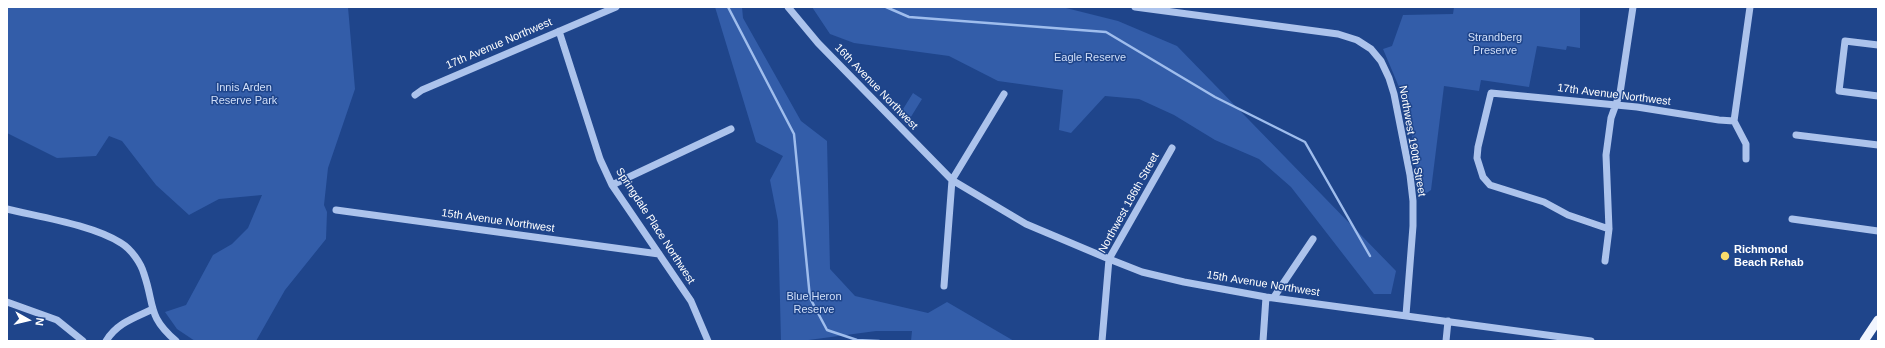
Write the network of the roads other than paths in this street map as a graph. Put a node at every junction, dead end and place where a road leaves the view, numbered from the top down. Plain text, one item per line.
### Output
1 (616, 7) edge
2 (788, 7) edge
3 (1135, 7) edge
4 (1633, 7) edge
5 (1750, 7) edge
6 (559, 31) junction
7 (1878, 45) edge
8 (415, 94) dead end
9 (1004, 94) dead end
10 (1878, 96) edge
11 (1617, 105) junction
12 (1734, 121) junction
13 (731, 129) dead end
14 (1796, 135) dead end
15 (1878, 145) edge
16 (1172, 148) dead end
17 (1746, 159) dead end
18 (952, 180) junction
19 (612, 185) junction
20 (7, 209) edge
21 (336, 210) dead end
22 (1792, 219) dead end
23 (1609, 229) junction
24 (1878, 231) edge
25 (1313, 239) dead end
26 (659, 254) junction
27 (1109, 259) junction
28 (1605, 261) dead end
29 (944, 286) dead end
30 (1270, 297) junction
31 (7, 302) edge
32 (153, 310) junction
33 (1406, 315) junction
34 (1448, 320) junction
35 (1877, 322) edge
36 (1530, 332) junction
37 (83, 341) edge
38 (106, 341) edge
39 (176, 341) edge
40 (708, 341) edge
41 (1102, 341) edge
42 (1263, 341) edge
43 (1446, 341) edge
44 (1528, 341) edge
45 (1591, 341) edge
46 (1864, 341) edge

1 - 6 street, 17th Avenue Northwest
2 - 18 street, 16th Avenue Northwest
3 - 33 street, Northwest 190th Street
4 - 11 street
5 - 12 street
6 - 8 street, 17th Avenue Northwest
6 - 19 street, Springdale Place Northwest
7 - 10 street
9 - 18 street
11 - 12 street, 17th Avenue Northwest
11 - 23 street
11 - 23 street, 17th Avenue Northwest
12 - 17 street
13 - 19 street
14 - 15 street
16 - 27 street, Northwest 186th Street
18 - 27 street, 15th Avenue Northwest
18 - 29 street
19 - 26 street, Springdale Place Northwest
20 - 32 street
21 - 26 street, 15th Avenue Northwest
22 - 24 street
23 - 28 street
25 - 30 street
26 - 40 street, Springdale Place Northwest
27 - 30 street, 15th Avenue Northwest
27 - 41 street, Northwest 186th Street
30 - 33 street, 15th Avenue Northwest
30 - 42 street
31 - 37 street
32 - 38 street
32 - 39 street
33 - 34 street, 15th Avenue Northwest
34 - 36 street, 15th Avenue Northwest
34 - 43 street
35 - 46 main road
36 - 44 street
36 - 45 street, 15th Avenue Northwest

